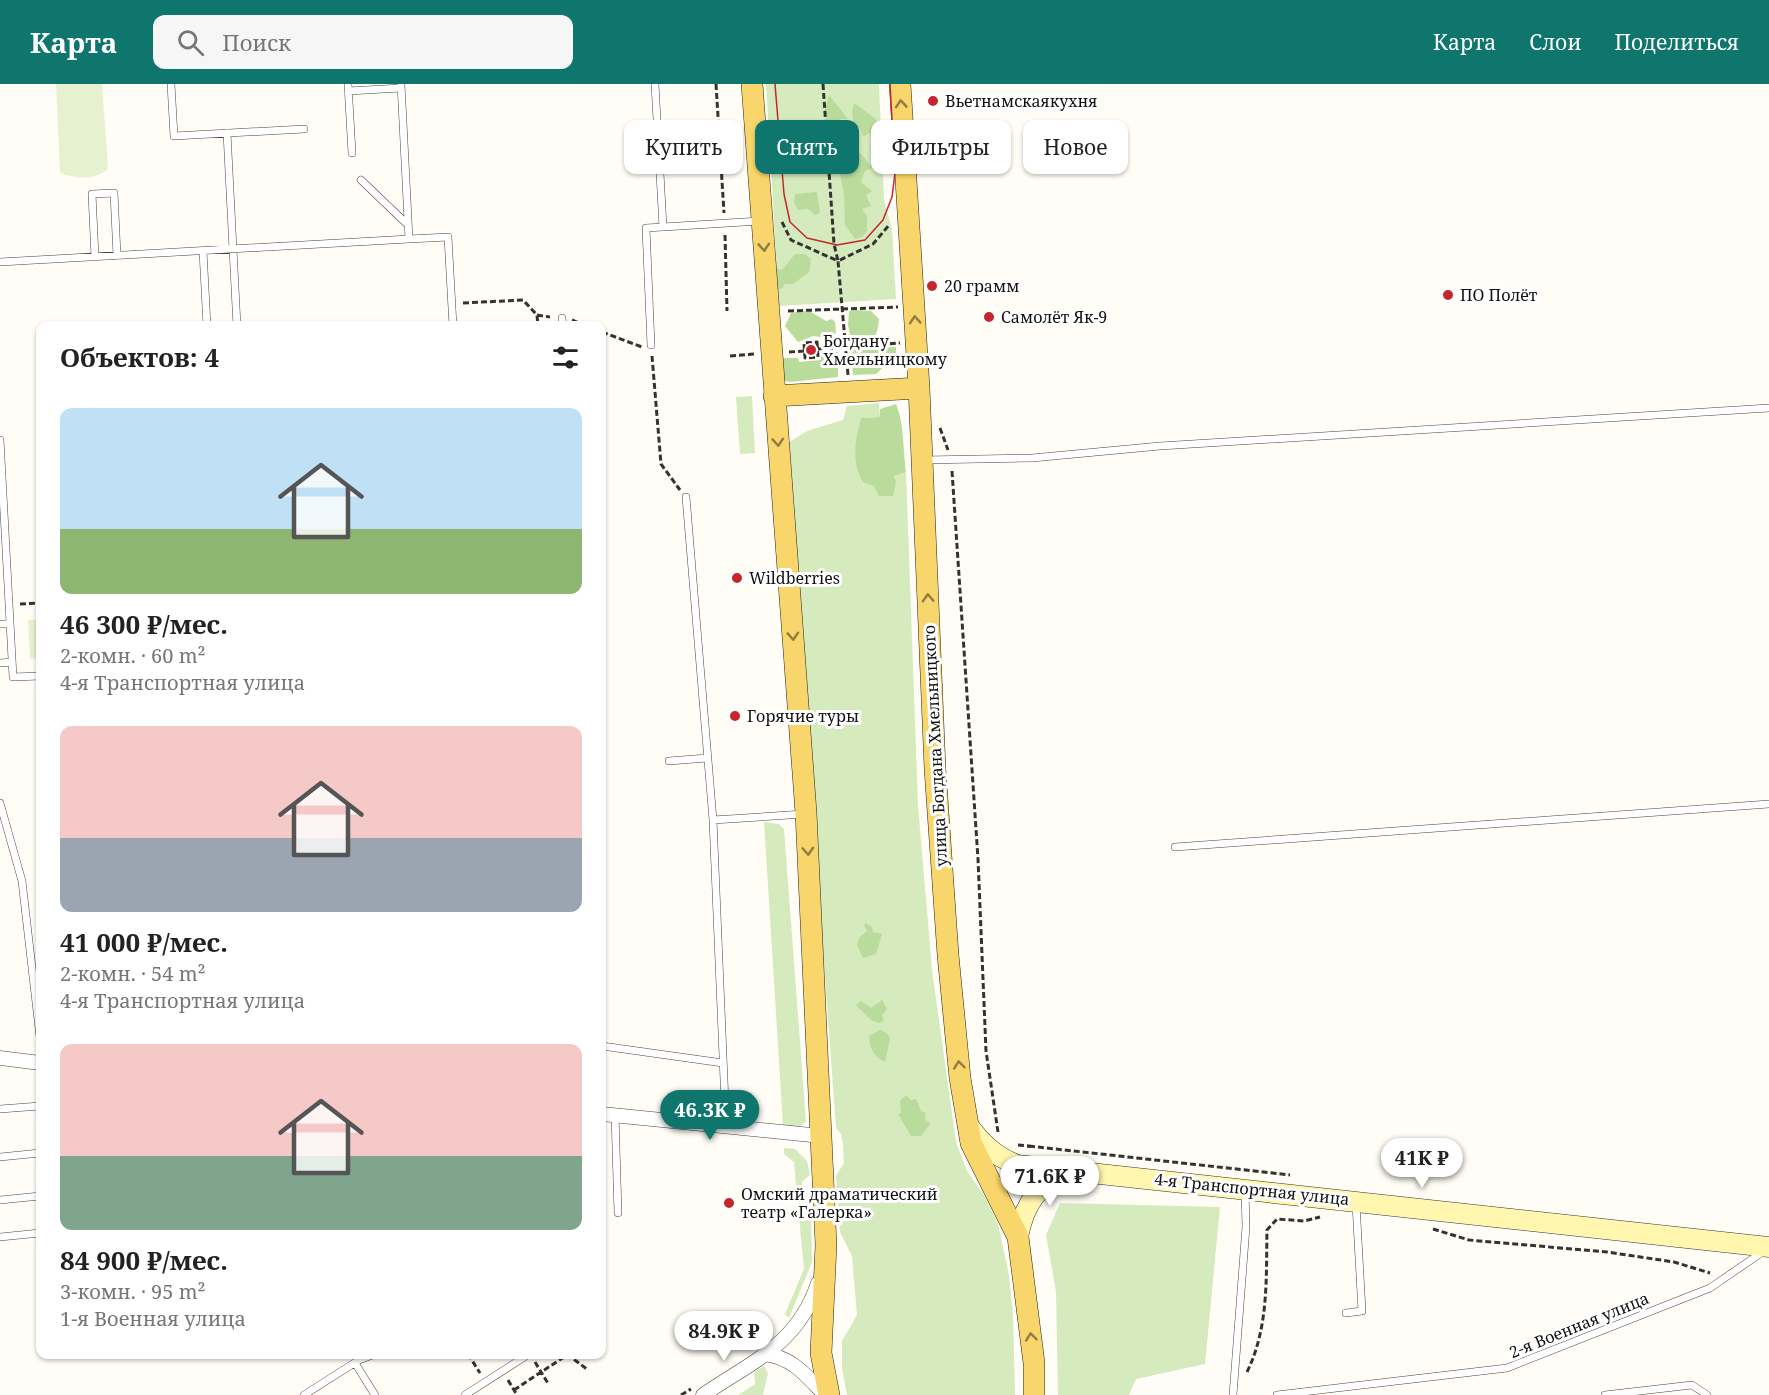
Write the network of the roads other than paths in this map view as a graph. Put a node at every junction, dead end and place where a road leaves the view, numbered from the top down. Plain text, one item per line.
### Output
1 (171, 84) edge
2 (655, 84) edge
3 (752, 84) edge
4 (900, 84) edge
5 (401, 86) edge
6 (348, 88) edge
7 (304, 129) dead end
8 (226, 133) junction
9 (352, 153) dead end
10 (361, 180) dead end
11 (771, 220) junction
12 (408, 225) junction
13 (663, 226) junction
14 (409, 239) junction
15 (233, 249) junction
16 (203, 251) junction
17 (117, 255) junction
18 (95, 257) junction
19 (0, 262) edge
20 (207, 321) edge
21 (237, 321) edge
22 (453, 321) edge
23 (651, 345) road end
24 (919, 388) junction
25 (774, 396) junction
26 (1769, 408) edge
27 (0, 440) edge
28 (922, 460) junction
29 (686, 497) road end
30 (0, 624) edge
31 (10, 624) junction
32 (12, 662) junction
33 (0, 663) edge
34 (36, 676) edge
35 (707, 758) junction
36 (669, 761) dead end
37 (0, 803) edge
38 (1769, 804) edge
39 (806, 813) junction
40 (713, 820) junction
41 (1175, 847) dead end
42 (36, 1002) edge
43 (606, 1047) edge
44 (0, 1058) edge
45 (36, 1062) edge
46 (723, 1063) junction
47 (36, 1106) edge
48 (0, 1109) edge
49 (608, 1115) edge
50 (966, 1123) junction
51 (726, 1127) junction
52 (821, 1136) junction
53 (36, 1154) edge
54 (0, 1157) edge
55 (1070, 1169) junction
56 (1245, 1188) junction
57 (36, 1196) edge
58 (0, 1200) edge
59 (1356, 1200) junction
60 (618, 1213) dead end
61 (36, 1233) edge
62 (0, 1237) edge
63 (1018, 1237) junction
64 (1769, 1247) edge
65 (825, 1264) junction
66 (1346, 1313) dead end
67 (764, 1354) junction
68 (364, 1359) edge
69 (527, 1359) edge
70 (355, 1363) junction
71 (304, 1395) edge
72 (375, 1395) edge
73 (465, 1395) edge
74 (703, 1395) edge
75 (827, 1395) edge
76 (1034, 1395) edge
77 (1233, 1395) edge
78 (1277, 1395) edge
79 (1605, 1395) edge
80 (1707, 1395) edge

1 - 8 lane
2 - 13 lane
3 - 11 main road
24 -> 4 main road, улица Богдана Хмельницкого
5 - 6 lane
5 - 12 lane
6 - 9 lane
7 - 8 lane
8 - 15 lane
10 - 12 lane
11 - 13 lane
11 -> 25 main road
12 - 14 lane
13 - 23 lane
14 - 15 lane
14 - 22 lane
15 - 16 lane
15 - 21 lane
16 - 17 lane
16 - 20 lane
17 - 18 lane
17 - 18 lane
18 - 19 lane
24 - 25 main road
24 - 28 main road, улица Богдана Хмельницкого
25 -> 39 main road
26 - 28 lane
27 - 31 lane
50 -> 28 main road, улица Богдана Хмельницкого
29 - 35 lane
30 - 31 lane
31 - 32 lane
32 - 33 lane
32 - 34 lane
35 - 36 lane
35 - 40 lane
37 - 42 lane
38 - 41 lane
39 - 40 lane
39 -> 52 main road
40 - 46 lane
43 - 46 lane
44 - 45 street
46 - 51 lane
47 - 48 lane
49 - 51 street
49 - 60 lane
50 - 55 main road, 4-я Транспортная улица
50 - 63 main road, улица Богдана Хмельницкого
51 - 52 street
52 - 65 main road
53 - 54 lane
55 - 56 main road, 4-я Транспортная улица
55 - 63 main road
56 - 59 main road, 4-я Транспортная улица
56 - 77 lane
57 - 58 lane
59 - 64 main road, 4-я Транспортная улица
59 - 66 lane
61 - 62 lane
76 -> 63 main road, улица Богдана Хмельницкого
64 - 78 lane, 2-я Военная улица
65 - 67 street
65 - 75 main road
67 - 74 street
67 - 75 street
68 - 70 lane
69 - 73 lane
70 - 71 lane
70 - 72 lane
79 - 80 lane

